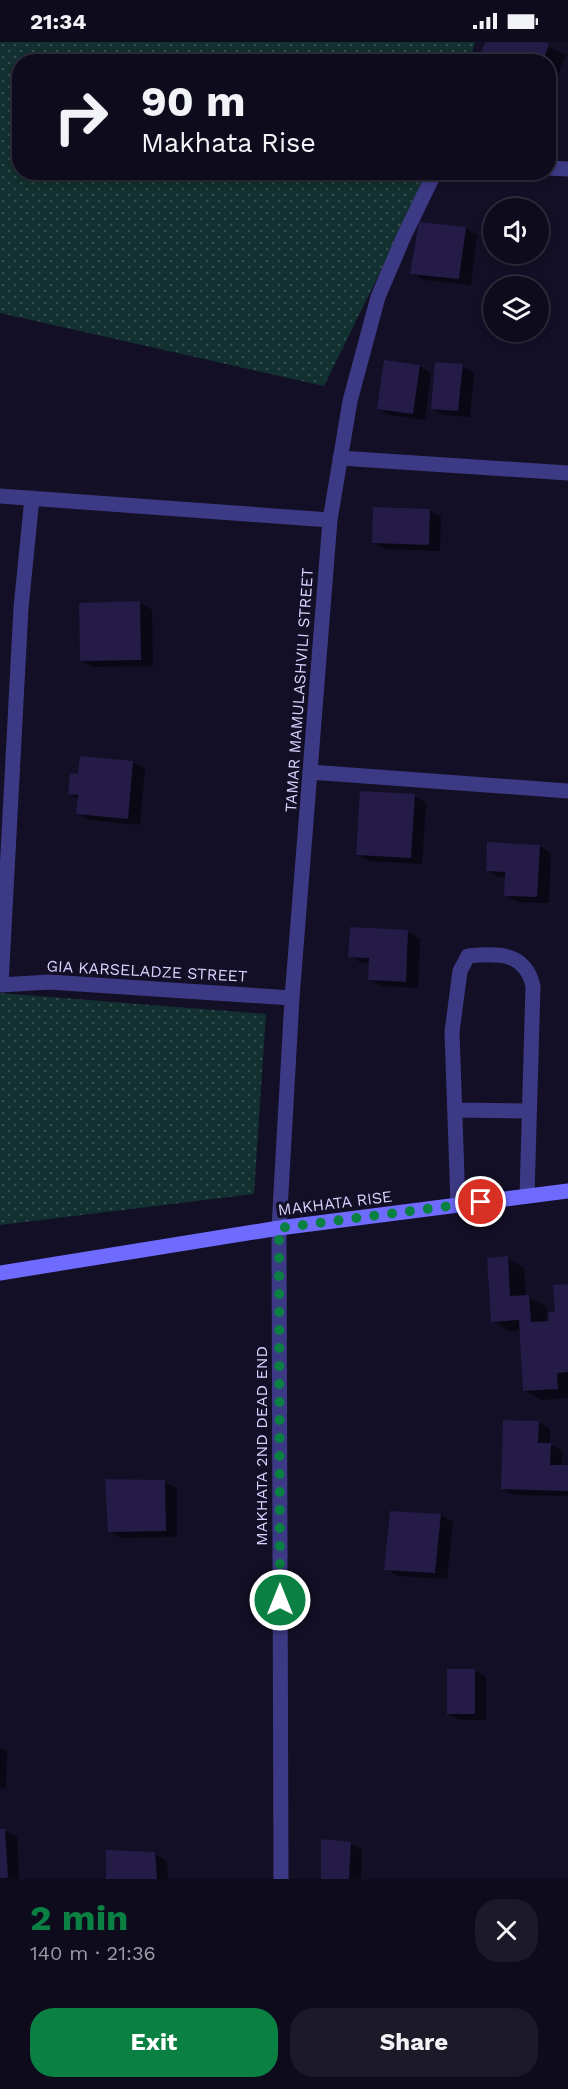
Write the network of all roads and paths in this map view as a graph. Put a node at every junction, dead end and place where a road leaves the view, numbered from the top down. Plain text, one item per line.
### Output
1 (431, 180) edge
2 (340, 458) junction
3 (568, 473) edge
4 (0, 496) edge
5 (32, 498) junction
6 (330, 520) junction
7 (310, 772) junction
8 (568, 791) edge
9 (1, 985) edge
10 (292, 998) junction
11 (455, 1110) junction
12 (529, 1111) junction
13 (568, 1191) edge
14 (527, 1196) junction
15 (458, 1205) junction
16 (279, 1228) junction
17 (0, 1273) edge
18 (281, 1879) edge

1 - 2 street, TAMAR MAMULASHVILI STREET
2 - 3 street
2 - 6 street, TAMAR MAMULASHVILI STREET
4 - 5 street
5 - 6 street
5 - 9 street
6 - 7 street, TAMAR MAMULASHVILI STREET
7 - 8 street
7 - 10 street, TAMAR MAMULASHVILI STREET
9 - 10 street, GIA KARSELADZE STREET
10 - 16 street, TAMAR MAMULASHVILI STREET
11 - 12 street
11 - 12 street
11 - 15 street
12 - 14 street
13 - 14 main road, MAKHATA RISE
14 - 15 main road, MAKHATA RISE
15 - 16 main road, MAKHATA RISE
16 - 17 main road, MAKHATA RISE
16 - 18 street, MAKHATA 2ND DEAD END

